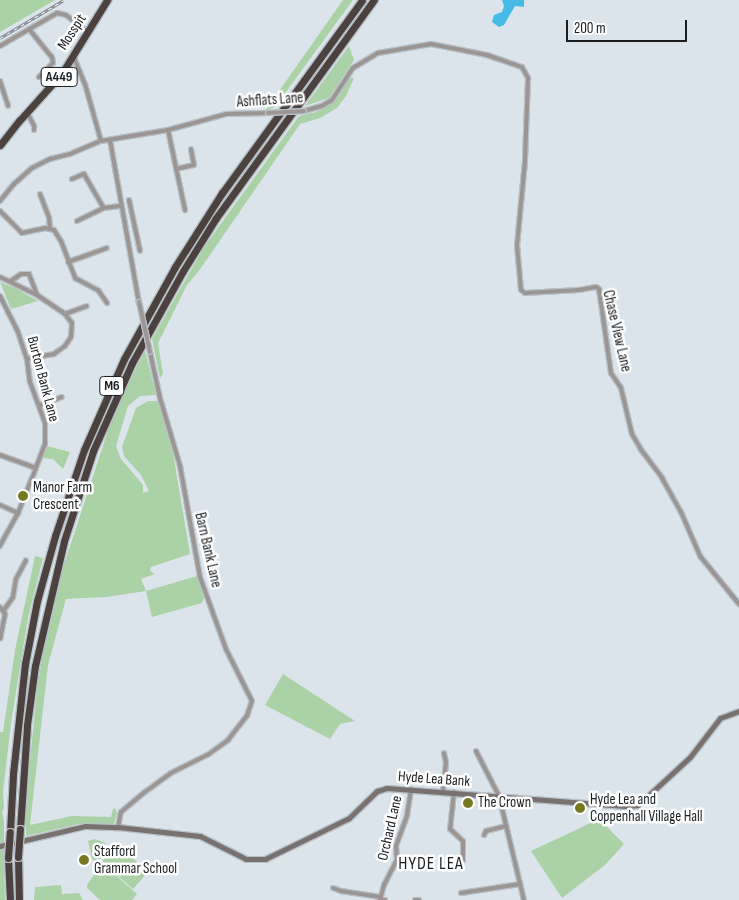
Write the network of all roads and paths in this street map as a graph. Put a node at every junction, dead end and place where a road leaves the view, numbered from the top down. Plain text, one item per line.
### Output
1 (107, 0) edge
2 (362, 0) edge
3 (374, 0) edge
4 (28, 29) junction
5 (88, 33) junction
6 (0, 46) edge
7 (73, 55) junction
8 (39, 77) dead end
9 (528, 78) joint
10 (0, 81) edge
11 (8, 106) dead end
12 (28, 112) junction
13 (34, 130) dead end
14 (168, 130) junction
15 (110, 140) junction
16 (101, 141) junction
17 (0, 145) edge
18 (191, 149) dead end
19 (176, 169) junction
20 (72, 179) dead end
21 (40, 194) dead end
22 (129, 200) dead end
23 (0, 201) edge
24 (120, 206) junction
25 (104, 208) junction
26 (130, 210) junction
27 (185, 210) dead end
28 (0, 211) edge
29 (80, 212) dead end
30 (121, 212) junction
31 (83, 218) junction
32 (77, 220) dead end
33 (50, 228) junction
34 (107, 248) dead end
35 (140, 251) dead end
36 (68, 262) junction
37 (0, 277) edge
38 (11, 281) junction
39 (37, 295) junction
40 (0, 296) edge
41 (107, 304) dead end
42 (87, 306) dead end
43 (65, 314) junction
44 (27, 359) junction
45 (62, 397) dead end
46 (40, 405) junction
47 (0, 454) edge
48 (36, 468) junction
49 (0, 505) edge
50 (18, 513) junction
51 (0, 546) edge
52 (26, 560) dead end
53 (739, 604) edge
54 (2, 609) edge
55 (0, 639) edge
56 (739, 711) edge
57 (476, 751) dead end
58 (444, 753) dead end
59 (411, 789) junction
60 (443, 791) junction
61 (454, 792) junction
62 (499, 796) junction
63 (118, 826) junction
64 (506, 826) junction
65 (484, 835) dead end
66 (0, 846) edge
67 (463, 860) dead end
68 (520, 884) junction
69 (333, 888) dead end
70 (461, 893) dead end
71 (382, 899) edge
72 (10, 900) edge
73 (19, 900) edge
74 (524, 900) edge

1 - 5 highway, Mosspit / A449
2 - 72 highway, M6, bridge
3 - 73 highway, M6, bridge
4 - 5 street
4 - 6 street
4 - 8 street
5 - 7 highway, Mosspit / A449
7 - 12 highway, Mosspit / A449
7 - 16 street
9 - 14 street, Ashflats Lane, bridge
9 - 53 street, Chase View Lane
10 - 11 street
12 - 13 street
12 - 17 highway, Mosspit / A449
14 - 15 street, Ashflats Lane
14 - 19 street
15 - 16 street, Ashflats Lane
15 - 24 street, Barn Bank Lane
16 - 23 street, Ashflats Lane
18 - 19 street
19 - 27 street
20 - 25 street
21 - 33 street
22 - 26 street
24 - 25 street
24 - 30 street, Barn Bank Lane
25 - 31 street
26 - 30 street
26 - 35 street
28 - 33 street
29 - 31 street
30 - 63 street, Barn Bank Lane, bridge
31 - 32 street
33 - 36 street
34 - 36 street
36 - 41 street
37 - 38 street
38 - 39 street
38 - 39 street
39 - 43 street
40 - 44 street, Burton Bank Lane
42 - 43 street
43 - 44 street
44 - 46 street, Burton Bank Lane
45 - 46 street
46 - 48 street, Burton Bank Lane
47 - 48 street
48 - 50 street, Burton Bank Lane
49 - 50 street
50 - 51 street, Burton Bank Lane
52 - 54 street
54 - 55 street
56 - 62 street, Hyde Lea Bank
57 - 62 street
58 - 60 street
59 - 60 street, Hyde Lea Bank
59 - 63 street, Hyde Lea Bank
59 - 71 street, Orchard Lane
60 - 61 street, Hyde Lea Bank
61 - 62 street, Hyde Lea Bank
61 - 67 street
62 - 64 street
63 - 66 street, Hyde Lea Bank
64 - 65 street
64 - 68 street
68 - 70 street
68 - 74 street
69 - 71 street

